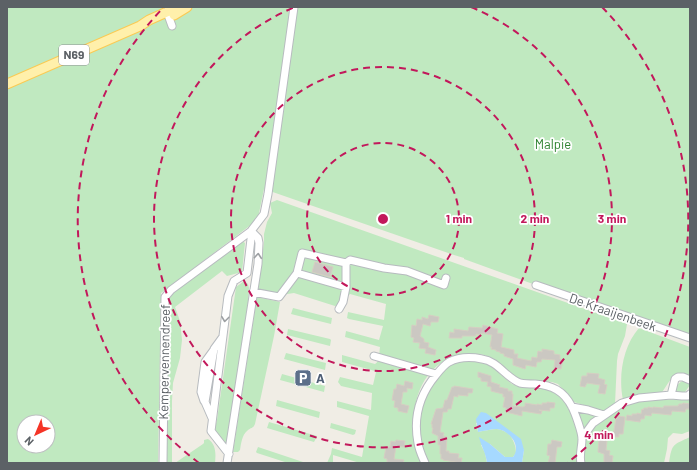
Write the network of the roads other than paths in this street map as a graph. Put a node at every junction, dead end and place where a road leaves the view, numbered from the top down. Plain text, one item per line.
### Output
1 (178, 7) edge
2 (187, 7) edge
3 (294, 7) edge
4 (169, 18) junction
5 (7, 84) edge
6 (252, 232) junction
7 (346, 263) junction
8 (246, 273) junction
9 (296, 274) junction
10 (446, 278) dead end
11 (254, 282) junction
12 (536, 285) dead end
13 (346, 287) junction
14 (253, 292) junction
15 (339, 309) dead end
16 (223, 336) junction
17 (690, 338) edge
18 (374, 356) dead end
19 (436, 374) junction
20 (690, 380) edge
21 (690, 394) edge
22 (671, 395) junction
23 (572, 407) junction
24 (604, 415) junction
25 (212, 419) junction
26 (582, 438) junction
27 (229, 454) junction
28 (163, 463) edge
29 (227, 463) edge
30 (424, 463) edge
31 (581, 463) edge

1 - 4 main road, N69
2 - 4 main road, N69
3 - 6 street, Kempervennendreef
4 - 5 main road, N69
6 - 8 street
11 -> 6 street
6 - 28 street, Kempervennendreef
7 - 9 street
7 - 10 street
7 - 13 street
8 - 11 street
8 -> 16 street
9 - 13 street
9 - 14 street
11 - 14 street
12 - 17 street, De Kraaijenbeek
13 - 15 street
14 - 27 street
16 - 25 street
16 - 25 street
18 - 19 street
19 - 23 street
19 - 30 street
20 - 22 street
21 - 22 street
22 - 24 street
23 - 24 street
23 - 26 street
24 - 26 street
25 - 27 street
26 - 31 street
27 - 29 street

